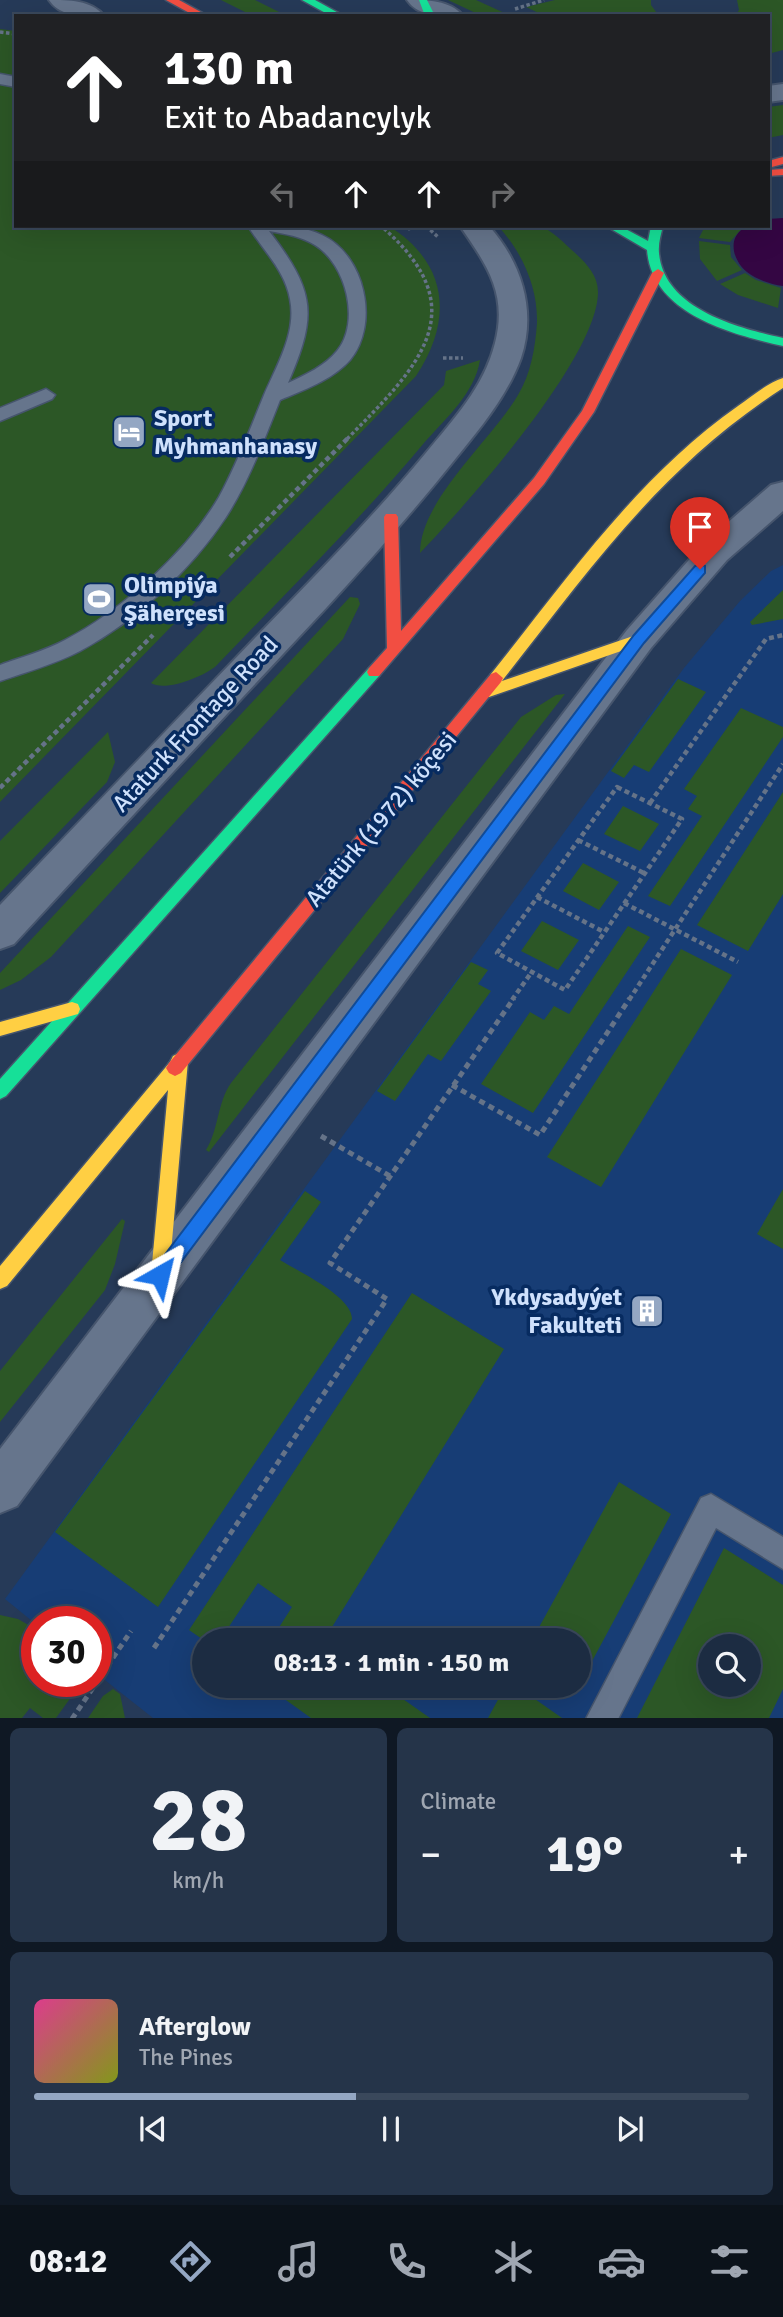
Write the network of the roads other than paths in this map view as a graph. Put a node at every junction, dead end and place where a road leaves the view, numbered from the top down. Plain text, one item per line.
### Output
1 (61, 0) edge
2 (172, 0) edge
3 (307, 0) edge
4 (424, 6) edge
5 (88, 14) edge
6 (199, 14) edge
7 (335, 14) edge
8 (446, 14) edge
9 (257, 228) edge
10 (276, 228) edge
11 (476, 228) edge
12 (616, 228) edge
13 (656, 228) edge
14 (651, 247) junction
15 (657, 273) junction
16 (783, 342) edge
17 (783, 382) edge
18 (46, 395) dead end
19 (274, 396) junction
20 (0, 415) edge
21 (783, 493) edge
22 (391, 517) junction
23 (639, 639) junction
24 (394, 650) junction
25 (0, 673) edge
26 (484, 693) junction
27 (0, 932) edge
28 (72, 1009) junction
29 (0, 1029) edge
30 (180, 1061) junction
31 (0, 1091) edge
32 (160, 1275) junction
33 (0, 1280) edge
34 (0, 1489) edge
35 (783, 1553) edge
36 (601, 1718) edge

1 - 5 street
2 - 6 main road
3 - 7 main road
4 - 8 street
9 - 19 lane
10 - 19 lane
11 - 22 street
12 - 14 main road
13 - 14 main road
14 - 15 main road
15 - 16 main road
15 - 24 main road
17 - 26 main road, Atatürk (1972) köçesi
18 - 20 lane
19 - 25 lane
21 - 23 street
22 - 24 main road
22 - 27 street, Ataturk Frontage Road
23 - 26 main road
23 - 32 street
24 - 28 main road
26 - 30 main road, Atatürk (1972) köçesi
28 - 29 main road
28 - 31 main road
30 - 32 main road
30 - 33 main road, Atatürk (1972) köçesi
32 - 34 street
35 - 36 lane

